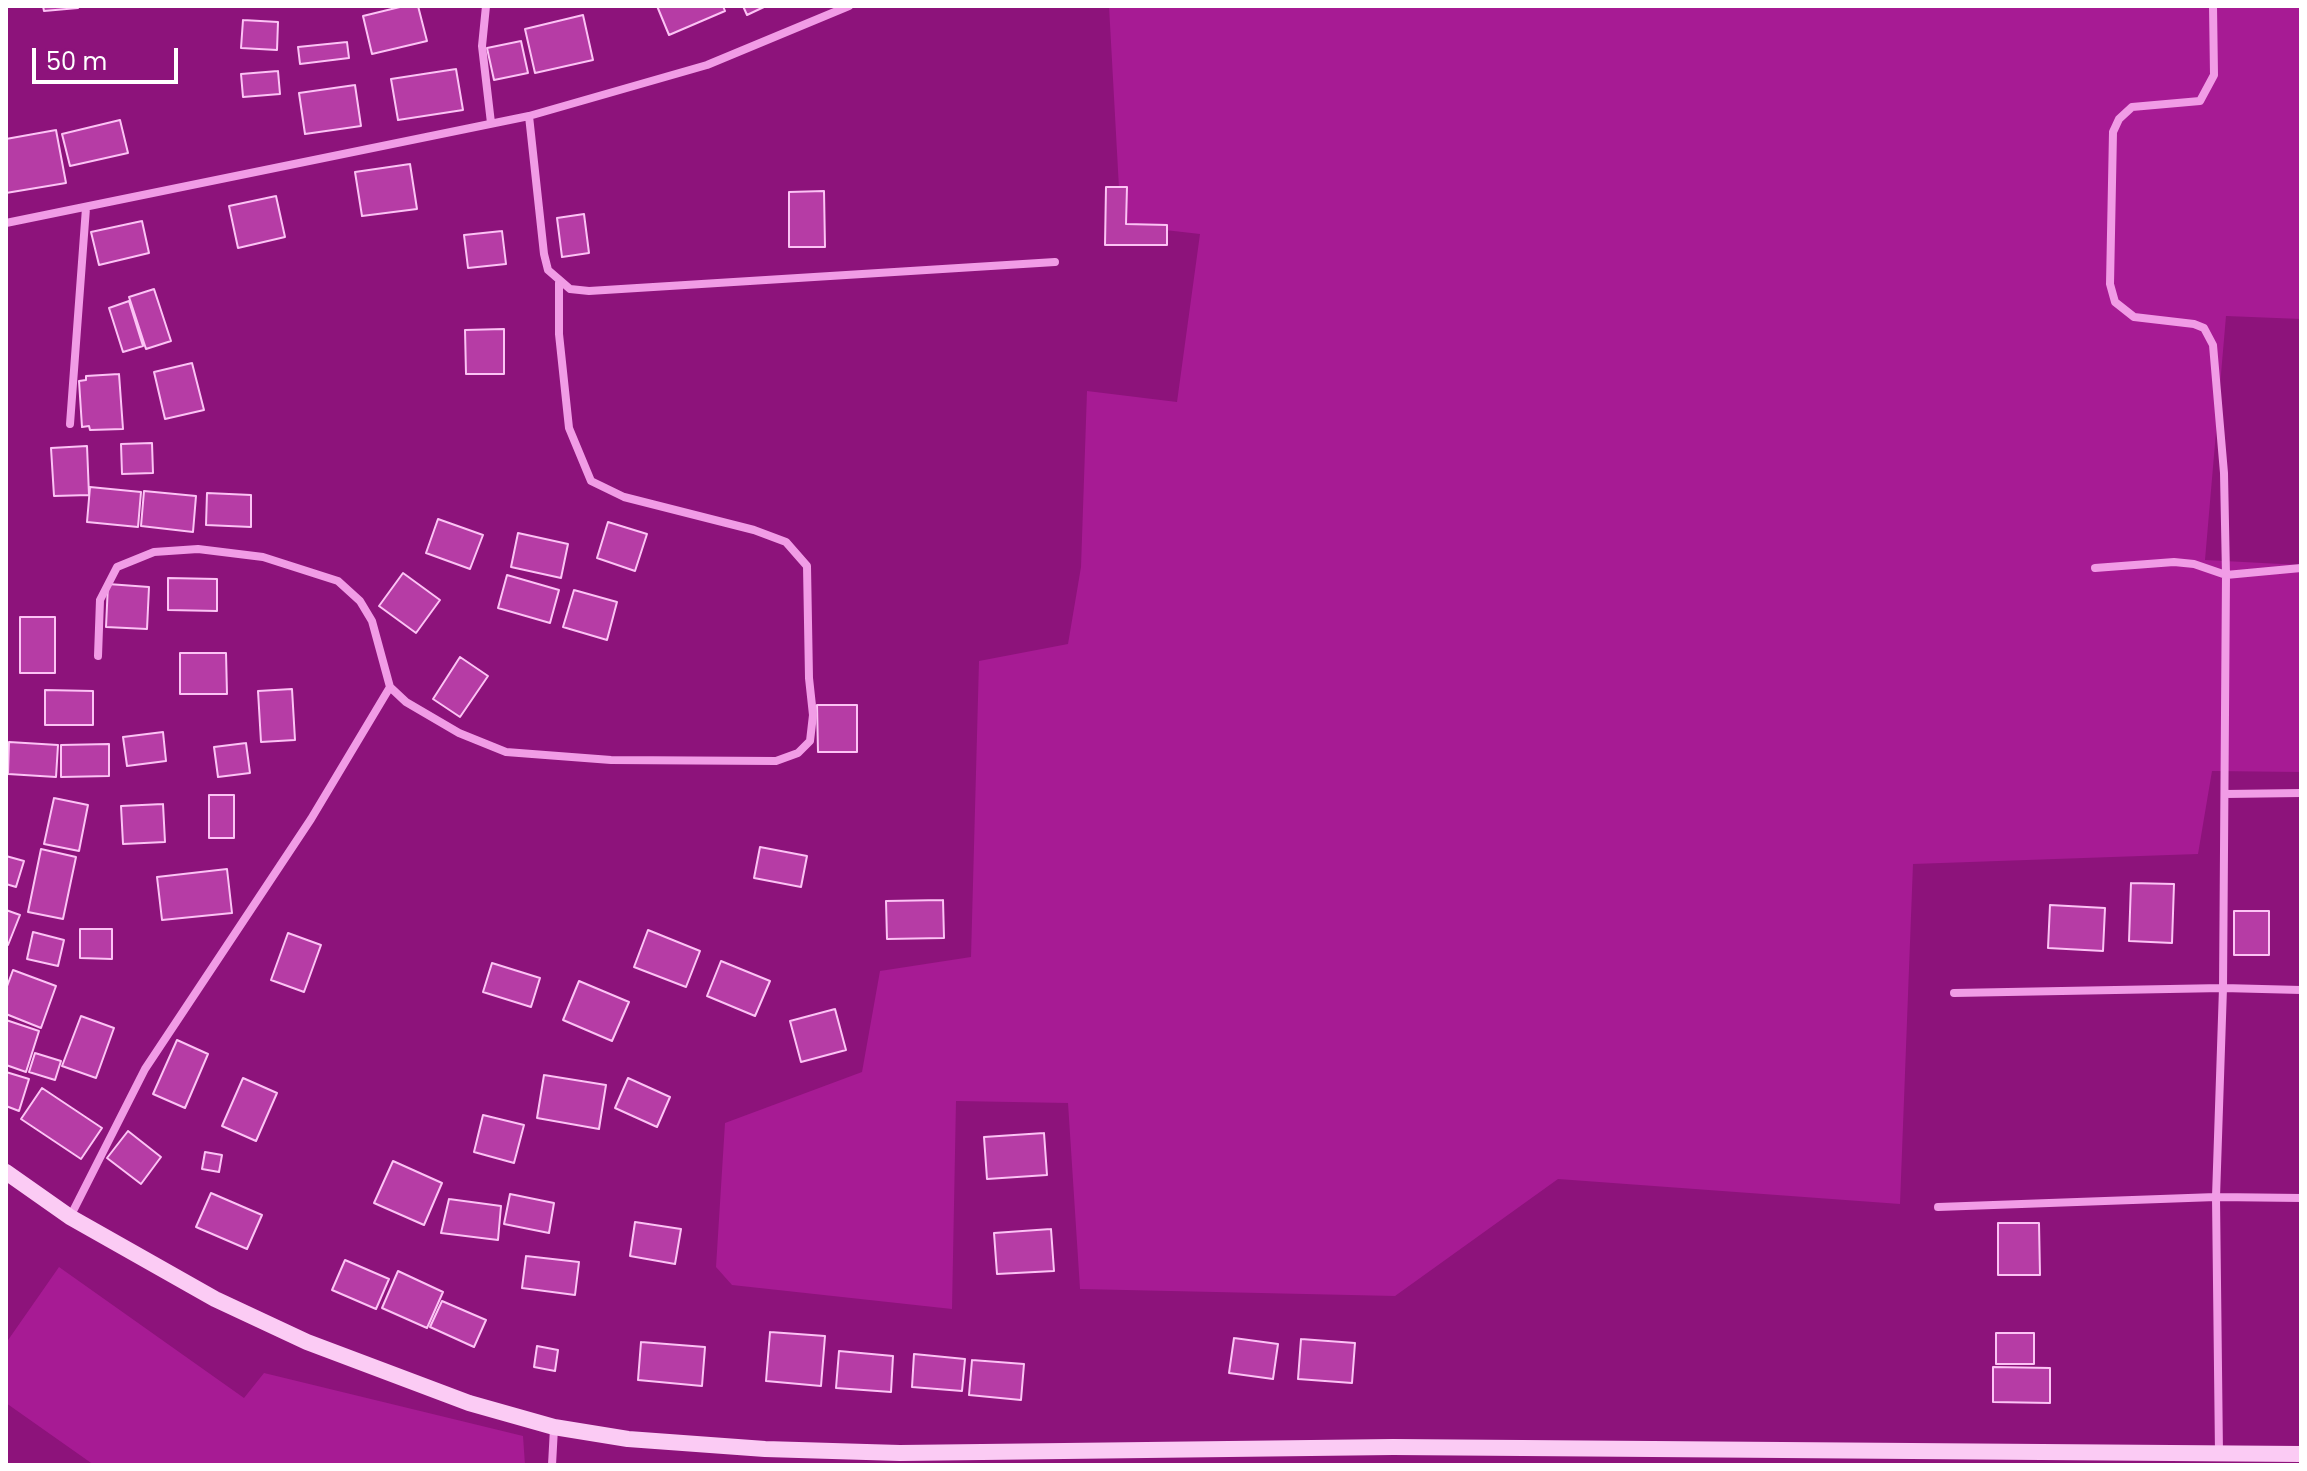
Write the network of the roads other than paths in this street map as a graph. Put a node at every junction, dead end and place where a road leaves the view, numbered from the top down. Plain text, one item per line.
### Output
1 (486, 6) edge
2 (849, 6) edge
3 (2213, 6) edge
4 (529, 116) junction
5 (491, 123) junction
6 (86, 208) junction
7 (6, 223) edge
8 (1055, 262) dead end
9 (559, 283) junction
10 (70, 424) dead end
11 (2095, 568) dead end
12 (2301, 568) edge
13 (2226, 575) junction
14 (98, 656) dead end
15 (390, 687) junction
16 (2301, 793) edge
17 (2225, 794) junction
18 (2223, 988) junction
19 (2301, 990) edge
20 (1954, 993) dead end
21 (6, 1172) edge
22 (2216, 1197) junction
23 (2301, 1198) edge
24 (1938, 1207) dead end
25 (70, 1217) junction
26 (554, 1427) junction
27 (2301, 1454) edge
28 (2219, 1455) junction
29 (2263, 1459) edge
30 (552, 1465) edge

1 - 5 street
2 - 4 street
3 - 13 street
4 - 5 street
4 - 9 street
5 - 6 street
6 - 7 street
6 - 10 street
8 - 9 street
9 - 15 street
11 - 13 street
12 - 13 street
13 - 17 street
14 - 15 street
15 - 25 street
16 - 17 street
17 - 18 street
18 - 19 street
18 - 20 street
18 - 22 street
21 - 25 main road
22 - 23 street
22 - 24 street
22 - 28 street
25 - 26 main road
26 - 28 main road
26 - 30 street
27 - 29 main road
28 - 29 main road

